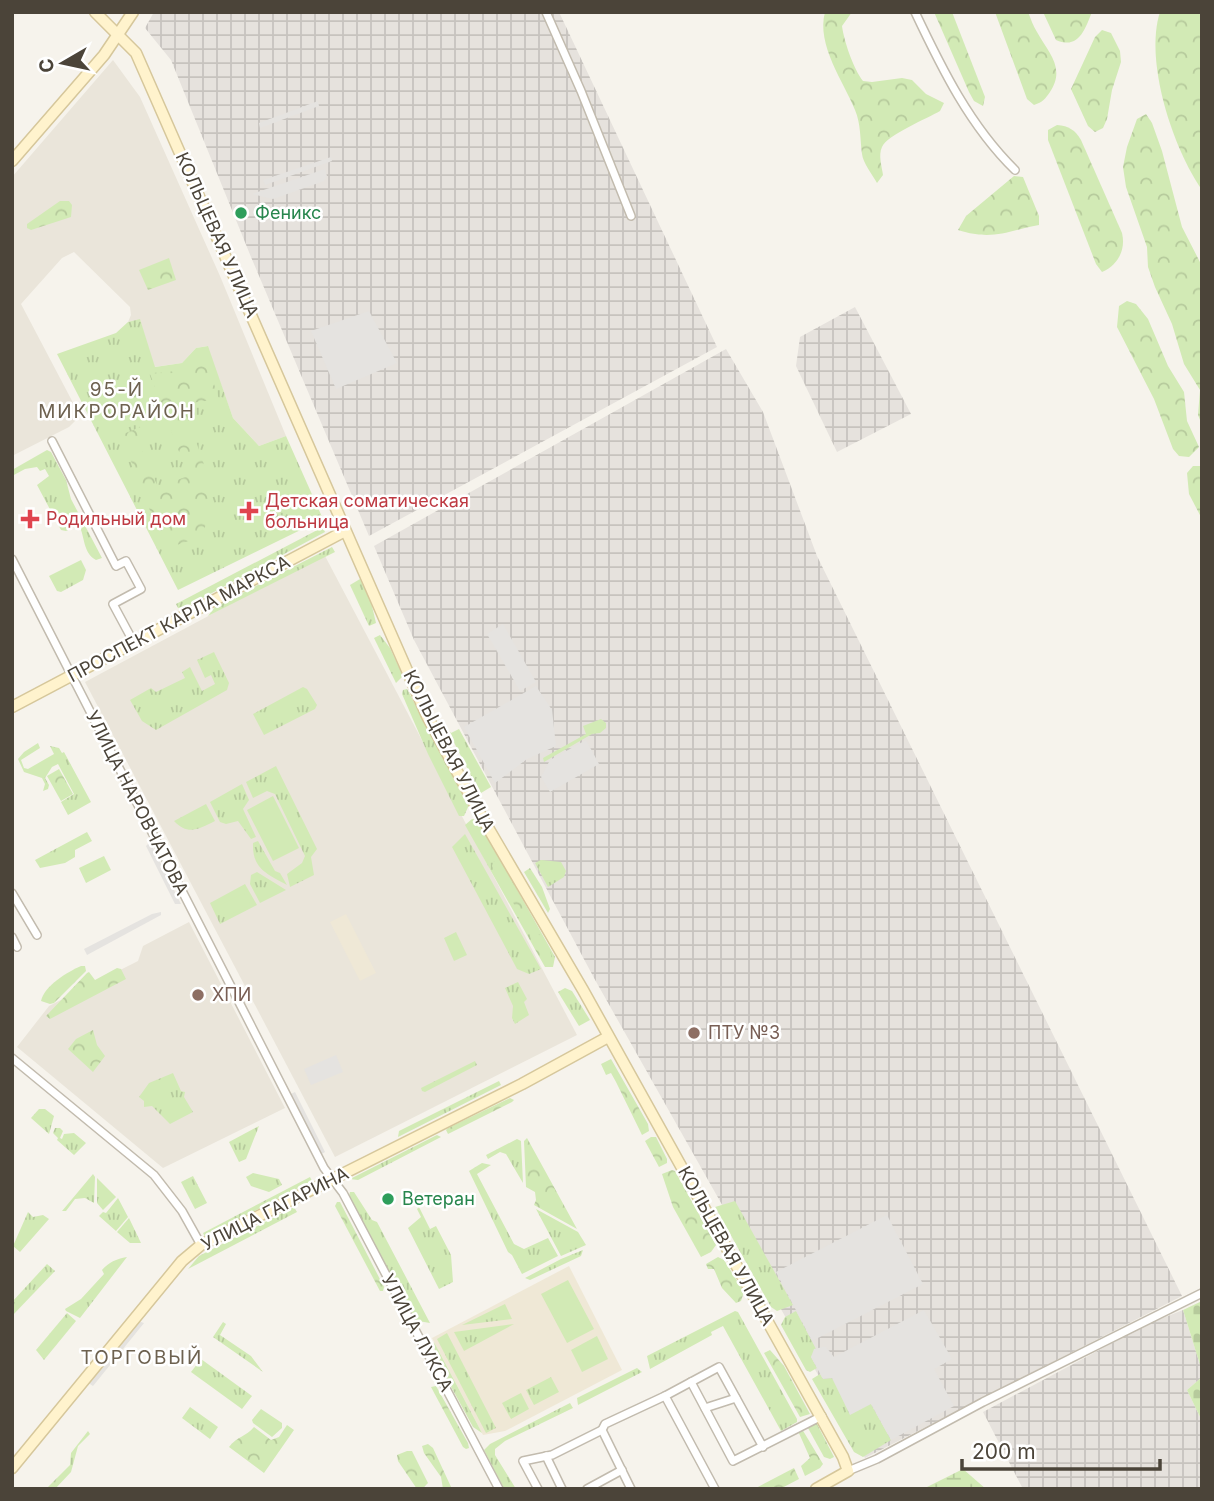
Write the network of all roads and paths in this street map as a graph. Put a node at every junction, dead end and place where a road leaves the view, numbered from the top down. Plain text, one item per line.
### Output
1 (95, 12) edge
2 (133, 12) edge
3 (546, 12) edge
4 (915, 12) edge
5 (118, 34) junction
6 (12, 161) edge
7 (1015, 170) dead end
8 (631, 216) dead end
9 (52, 441) dead end
10 (345, 531) junction
11 (12, 559) edge
12 (134, 643) junction
13 (72, 676) junction
14 (12, 707) edge
15 (12, 893) edge
16 (37, 935) dead end
17 (12, 937) edge
18 (17, 947) dead end
19 (608, 1037) junction
20 (12, 1058) edge
21 (333, 1180) junction
22 (201, 1245) junction
23 (1202, 1293) edge
24 (691, 1382) junction
25 (665, 1396) junction
26 (736, 1398) junction
27 (705, 1408) junction
28 (822, 1416) junction
29 (602, 1430) junction
30 (763, 1447) junction
31 (546, 1456) junction
32 (12, 1468) edge
33 (622, 1470) junction
34 (848, 1471) junction
35 (499, 1489) edge
36 (538, 1489) edge
37 (562, 1489) edge
38 (587, 1489) edge
39 (631, 1489) edge
40 (715, 1489) edge
41 (816, 1489) edge

1 - 5 main road, КОЛЬЦЕВАЯ УЛИЦА
2 - 5 main road
3 - 8 street
4 - 7 street
5 - 6 main road
5 - 10 main road, КОЛЬЦЕВАЯ УЛИЦА
9 - 12 street
10 - 12 main road, ПРОСПЕКТ КАРЛА МАРКСА
10 - 19 main road, КОЛЬЦЕВАЯ УЛИЦА
11 - 13 street, УЛИЦА НАРОВЧАТОВА
12 - 13 main road, ПРОСПЕКТ КАРЛА МАРКСА
13 - 14 main road, ПРОСПЕКТ КАРЛА МАРКСА
13 - 21 street, УЛИЦА НАРОВЧАТОВА
15 - 16 street
17 - 18 street
19 - 21 main road, УЛИЦА ГАГАРИНА
19 - 28 main road, КОЛЬЦЕВАЯ УЛИЦА
20 - 22 street
21 - 22 main road, УЛИЦА ГАГАРИНА
21 - 35 street, УЛИЦА ЛУКСА
22 - 32 main road, УЛИЦА ГАГАРИНА
23 - 34 street
24 - 25 street
24 - 26 street
24 - 27 street
25 - 29 street
25 - 40 street
26 - 27 street
26 - 30 street
27 - 30 street
28 - 30 street
28 - 34 main road, КОЛЬЦЕВАЯ УЛИЦА
29 - 31 street
29 - 33 street
31 - 36 street
31 - 37 street
33 - 38 street
33 - 39 street
34 - 41 main road

